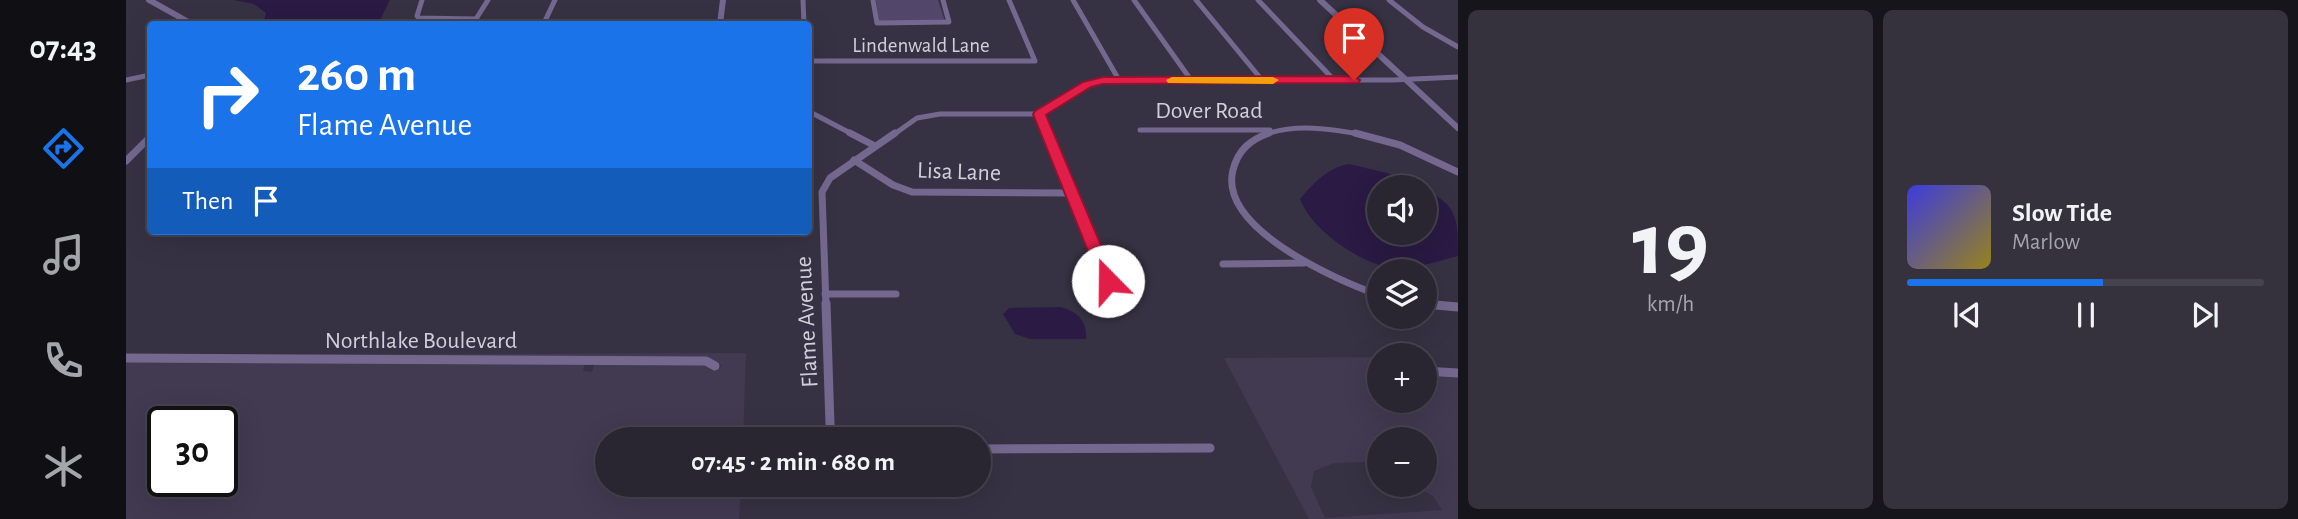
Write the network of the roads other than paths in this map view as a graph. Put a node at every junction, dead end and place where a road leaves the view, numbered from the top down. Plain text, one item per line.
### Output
1 (149, 0) edge
2 (422, 0) edge
3 (488, 0) edge
4 (555, 0) edge
5 (723, 0) edge
6 (803, 0) edge
7 (873, 0) edge
8 (943, 0) edge
9 (1009, 0) edge
10 (1073, 0) edge
11 (1134, 0) edge
12 (1196, 0) edge
13 (1258, 0) edge
14 (1320, 0) edge
15 (1389, 0) edge
16 (187, 21) edge
17 (462, 21) edge
18 (477, 21) edge
19 (545, 21) edge
20 (720, 21) edge
21 (804, 21) edge
22 (1458, 47) edge
23 (812, 61) edge
24 (147, 76) edge
25 (1458, 77) edge
26 (1405, 79) junction
27 (126, 80) edge
28 (1119, 80) junction
29 (1191, 80) junction
30 (1262, 80) junction
31 (1334, 80) junction
32 (812, 113) edge
33 (1039, 114) junction
34 (1458, 128) edge
35 (1140, 130) dead end
36 (1277, 130) junction
37 (147, 140) edge
38 (875, 146) junction
39 (854, 160) junction
40 (126, 161) edge
41 (1458, 172) edge
42 (1072, 193) junction
43 (1304, 263) junction
44 (1223, 264) dead end
45 (1108, 281) dead end
46 (1367, 290) edge
47 (825, 294) junction
48 (896, 294) dead end
49 (1437, 305) edge
50 (1458, 307) edge
51 (126, 359) edge
52 (715, 366) dead end
53 (1437, 372) edge
54 (1458, 373) edge
55 (831, 427) edge
56 (1210, 448) dead end
57 (991, 449) edge

1 - 16 street
2 - 17 street
3 - 18 street
4 - 19 street
5 - 20 street
6 - 21 street
7 - 8 street
9 - 23 street, Lindenwald Lane
10 - 28 street
11 - 29 street
12 - 30 street
13 - 31 street
14 - 26 street
15 - 22 street
24 - 27 street
25 - 26 street, Flame Avenue
26 - 31 street, Flame Avenue
26 - 34 street
28 - 29 street, Flame Avenue
28 - 33 street, Flame Avenue
29 - 30 street, Flame Avenue
30 - 31 street, Flame Avenue
32 - 38 street
33 - 38 street, Flame Avenue
33 - 42 street
35 - 36 street, Dover Road
36 - 41 street, Dover Road
36 - 43 street
37 - 40 street
38 - 39 street, Flame Avenue
39 - 42 street, Lisa Lane
39 - 47 street, Flame Avenue
42 - 45 street
43 - 44 street
43 - 46 street
47 - 48 street
47 - 55 street, Flame Avenue
49 - 50 street
51 - 52 street, Northlake Boulevard
53 - 54 street
56 - 57 street

